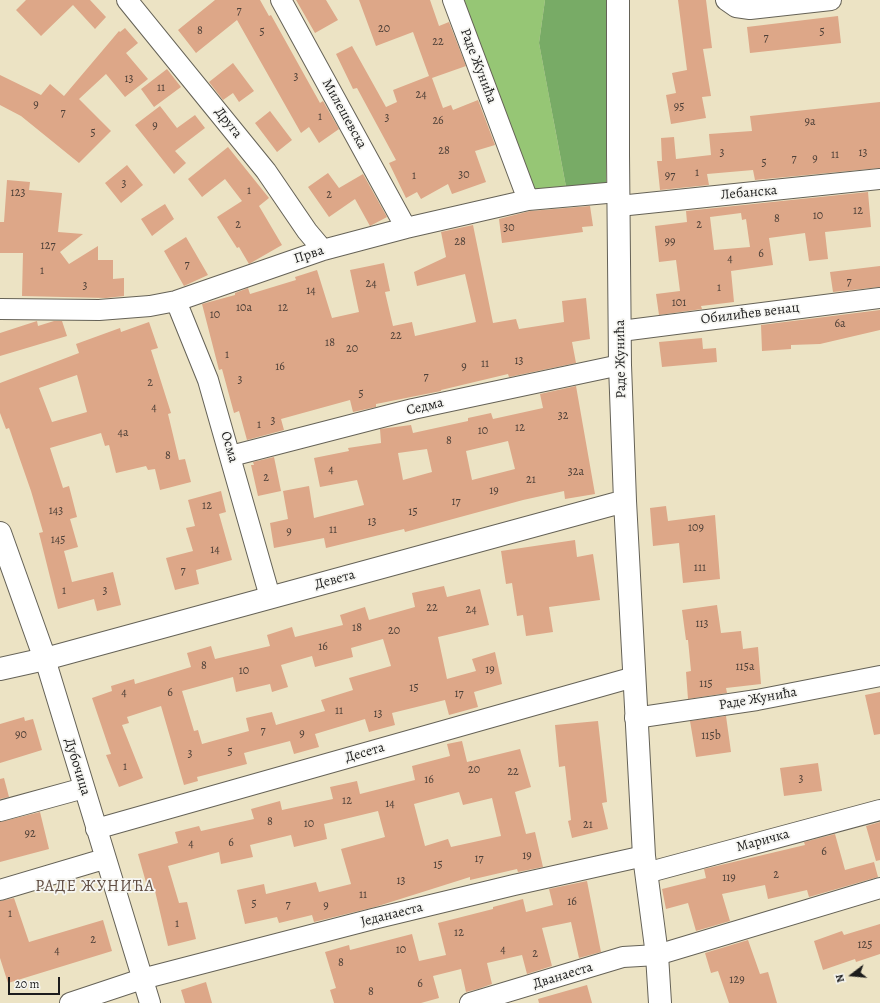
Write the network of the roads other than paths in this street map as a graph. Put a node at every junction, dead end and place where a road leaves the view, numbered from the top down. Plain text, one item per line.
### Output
1 (127, 0) edge
2 (281, 0) edge
3 (453, 0) edge
4 (618, 0) edge
5 (726, 0) edge
6 (831, 0) edge
7 (880, 179) edge
8 (618, 199) junction
9 (528, 200) junction
10 (406, 228) junction
11 (323, 250) junction
12 (880, 298) edge
13 (176, 301) junction
14 (0, 309) edge
15 (621, 331) junction
16 (620, 365) junction
17 (231, 456) junction
18 (625, 501) junction
19 (0, 533) edge
20 (270, 597) junction
21 (45, 659) junction
22 (0, 669) edge
23 (880, 676) edge
24 (634, 677) junction
25 (635, 718) junction
26 (84, 788) junction
27 (880, 810) edge
28 (0, 811) edge
29 (96, 829) junction
30 (104, 859) junction
31 (645, 865) junction
32 (880, 888) edge
33 (0, 890) edge
34 (657, 955) junction
35 (142, 979) junction
36 (70, 1003) edge
37 (150, 1003) edge
38 (470, 1003) edge
39 (660, 1003) edge

1 - 11 street, Друга
2 - 10 street, Милешевска
3 - 9 street, Раде Жунића
4 - 8 main road, Раде Жунића
5 - 6 street
7 - 8 street, Лебанска
8 - 9 street, Прва
8 - 15 main road, Раде Жунића
9 - 10 street, Прва
10 - 11 street, Прва
11 - 13 street, Прва
12 - 15 street, Обилићев венац
13 - 14 street, Прва
13 - 17 street, Осма
15 - 16 main road, Раде Жунића
16 - 17 street, Седма
16 - 18 main road, Раде Жунића
17 - 20 street, Осма
18 - 20 main road, Девета
18 - 24 main road, Раде Жунића
19 - 21 main road, Дубочица
20 - 21 main road, Девета
21 - 22 main road, Девета
21 - 26 street, Дубочица
23 - 25 street, Раде Жунића
24 - 25 main road, Раде Жунића
24 - 29 street, Десета
25 - 31 main road, Раде Жунића
26 - 28 street
26 - 29 street, Дубочица
27 - 31 street, Маричка
29 - 30 street, Дубочица
30 - 33 street
30 - 35 street, Дубочица
31 - 34 main road, Раде Жунића
31 - 35 street, Једанаеста
32 - 34 street
34 - 38 street, Дванаеста
34 - 39 main road, Раде Жунића
35 - 36 street, Једанаеста
35 - 37 street, Дубочица

